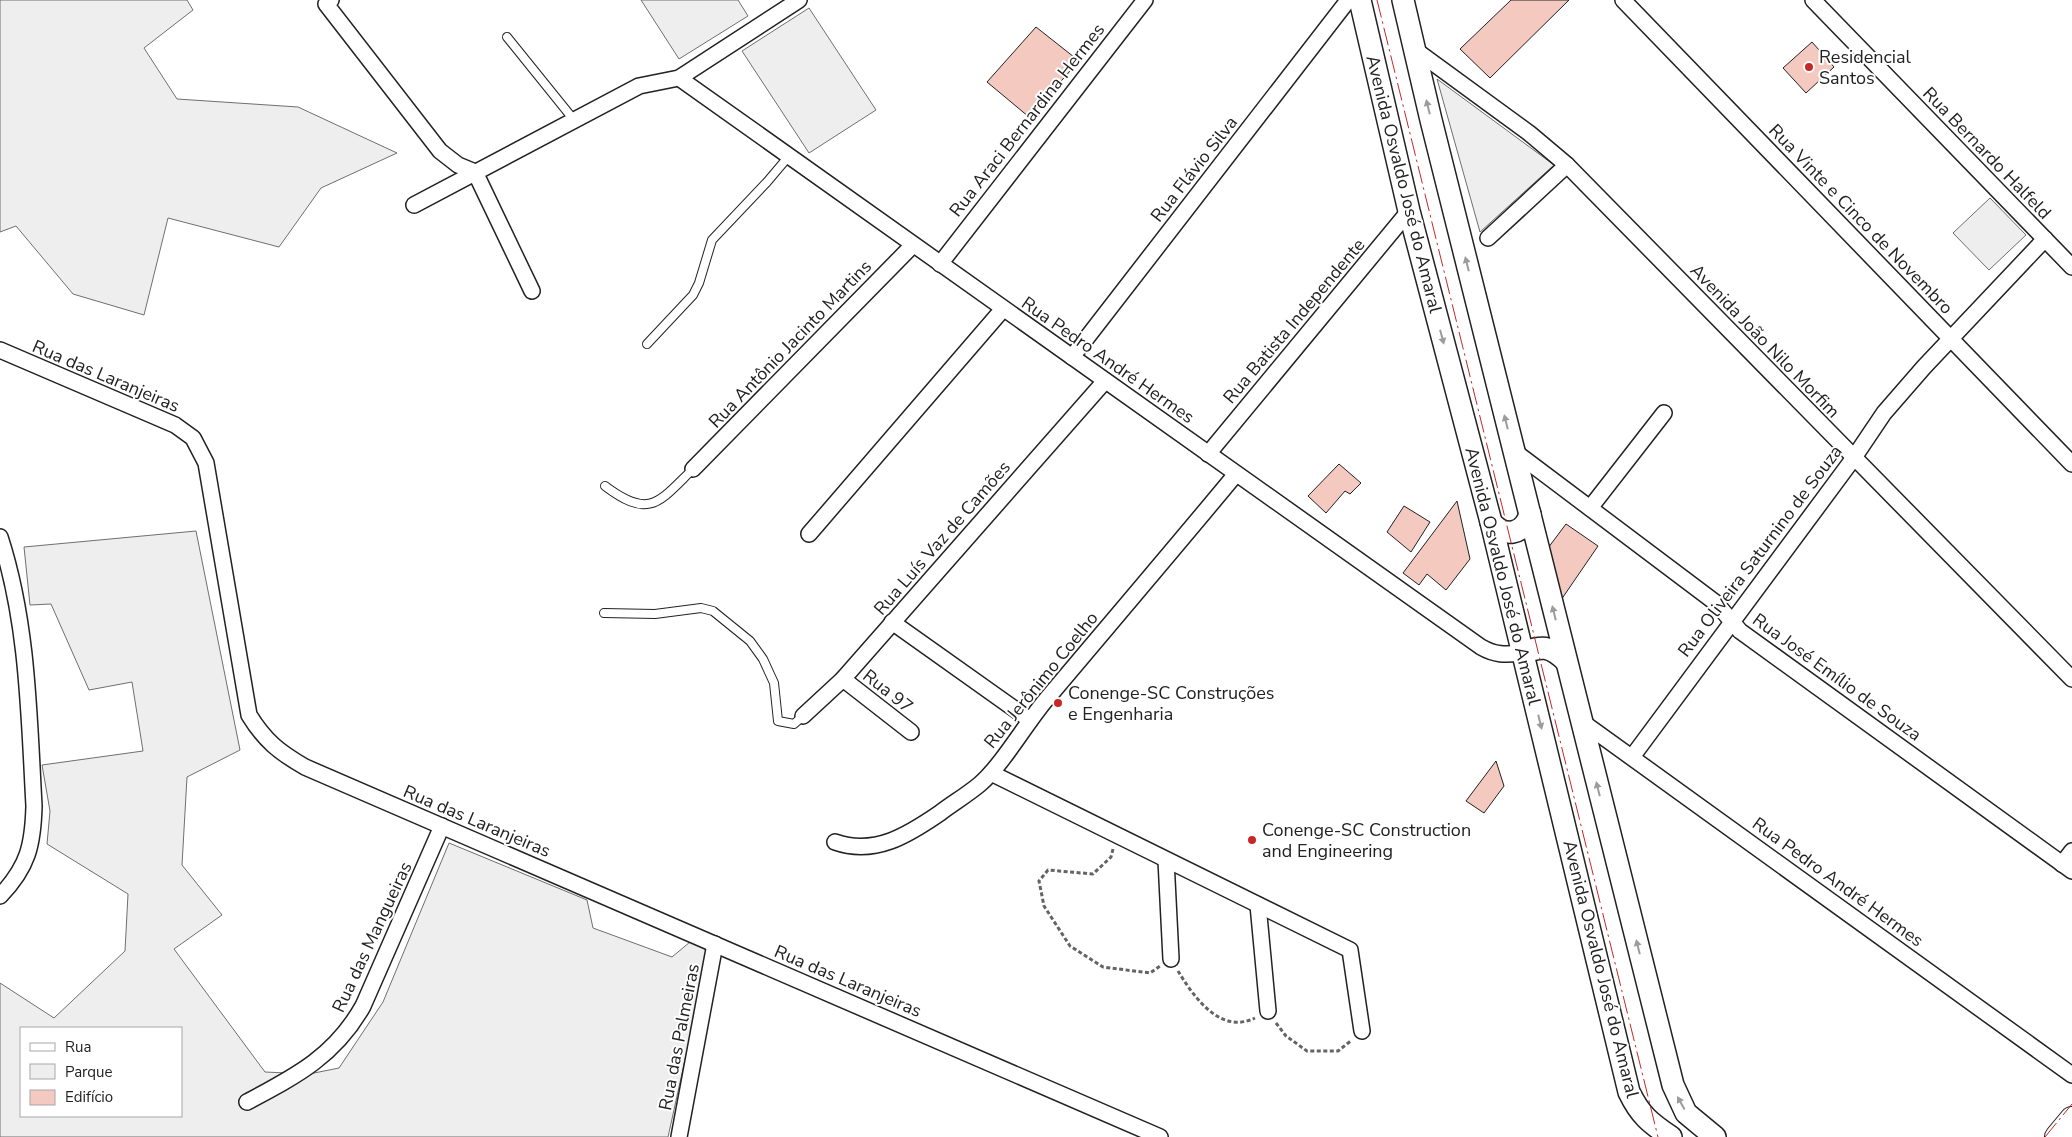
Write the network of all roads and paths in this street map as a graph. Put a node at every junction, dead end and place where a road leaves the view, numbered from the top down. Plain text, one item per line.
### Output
1 (799, 0) edge
2 (1145, 0) edge
3 (1403, 0) edge
4 (1623, 0) edge
5 (1813, 0) edge
6 (328, 2) edge
7 (1353, 5) edge
8 (507, 37) dead end
9 (1414, 49) junction
10 (679, 78) junction
11 (574, 120) junction
12 (788, 156) junction
13 (1567, 165) junction
14 (475, 172) junction
15 (414, 204) dead end
16 (1409, 211) junction
17 (1488, 238) dead end
18 (2045, 239) junction
19 (913, 245) junction
20 (940, 264) junction
21 (2072, 267) edge
22 (532, 291) dead end
23 (1003, 308) junction
24 (1950, 338) junction
25 (648, 344) dead end
26 (0, 350) edge
27 (1072, 357) junction
28 (1105, 381) junction
29 (1664, 413) dead end
30 (1514, 452) junction
31 (1208, 454) junction
32 (1853, 458) junction
33 (2072, 464) edge
34 (693, 469) joint
35 (1236, 474) junction
36 (605, 486) dead end
37 (1590, 508) junction
38 (1530, 514) junction
39 (1490, 522) junction
40 (809, 534) dead end
41 (0, 537) edge
42 (604, 612) dead end
43 (1732, 620) junction
44 (892, 622) junction
45 (1521, 653) junction
46 (1566, 661) junction
47 (843, 679) junction
48 (2072, 680) edge
49 (804, 716) joint
50 (1030, 720) junction
51 (1581, 721) junction
52 (911, 732) dead end
53 (1632, 757) junction
54 (991, 772) junction
55 (442, 826) junction
56 (835, 842) dead end
57 (2072, 851) edge
58 (1166, 860) junction
59 (2067, 868) edge
60 (0, 896) edge
61 (1258, 905) junction
62 (715, 944) junction
63 (1171, 960) dead end
64 (1268, 1011) dead end
65 (1362, 1031) dead end
66 (2072, 1075) edge
67 (248, 1102) dead end
68 (2072, 1119) edge
69 (679, 1137) edge
70 (1160, 1137) edge
71 (1671, 1137) edge
72 (1715, 1137) edge
73 (2057, 1137) edge

1 - 10 street
2 - 20 street, Rua Araci Bernardina Hermes
3 - 9 main road
4 - 24 street, Rua Vinte e Cinco de Novembro
5 - 18 street, Rua Bernardo Halfeld
6 - 14 street
7 - 16 main road, Avenida Osvaldo José do Amaral
7 - 27 street, Rua Flávio Silva
8 - 11 lane
9 - 13 street, Avenida João Nilo Morfim
30 -> 9 main road
10 - 11 street
10 - 12 street, Rua Pedro André Hermes
11 - 14 street
12 - 19 street, Rua Pedro André Hermes
12 - 25 lane
13 - 17 street
13 - 32 street, Avenida João Nilo Morfim
14 - 15 street
14 - 22 street
16 - 31 street, Rua Batista Independente
16 -> 39 main road, Avenida Osvaldo José do Amaral
18 - 21 street, Rua Bernardo Halfeld
18 - 24 street, Rua Oliveira Saturnino de Souza
19 - 20 street, Rua Pedro André Hermes
19 - 34 street, Rua Antônio Jacinto Martins
20 - 23 street, Rua Pedro André Hermes
23 - 27 street, Rua Pedro André Hermes
23 - 40 street
24 - 32 street, Rua Oliveira Saturnino de Souza
24 - 33 street, Rua Vinte e Cinco de Novembro
26 - 55 street, Rua das Laranjeiras
27 - 28 street, Rua Pedro André Hermes
28 - 31 street, Rua Pedro André Hermes
28 - 44 street, Rua Luís Vaz de Camões
29 - 37 street
30 - 37 street, Rua José Emílio de Souza
30 - 38 main road
31 - 35 street, Rua Pedro André Hermes
32 - 43 street, Rua Oliveira Saturnino de Souza
32 - 48 street, Avenida João Nilo Morfim
34 - 36 lane
35 - 45 street, Rua Pedro André Hermes
35 - 50 street, Rua Jerônimo Coelho
37 - 43 street, Rua José Emílio de Souza
38 - 39 main road
46 -> 38 main road
39 - 45 main road, Avenida Osvaldo José do Amaral
41 - 60 street
42 - 49 lane
43 - 53 street, Rua Oliveira Saturnino de Souza
43 - 59 street, Rua José Emílio de Souza
44 - 47 street, Rua Luís Vaz de Camões
44 - 50 street
45 - 46 main road
45 -> 71 main road, Avenida Osvaldo José do Amaral
46 - 51 main road
47 - 49 street, Rua Luís Vaz de Camões
47 - 52 street, Rua 97
50 - 54 street, Rua Jerônimo Coelho
51 - 53 street, Rua Pedro André Hermes
72 -> 51 main road
53 - 66 street, Rua Pedro André Hermes
54 - 56 street, Rua Jerônimo Coelho
54 - 58 street
55 - 62 street, Rua das Laranjeiras
55 - 67 street, Rua das Mangueiras
57 - 59 street
58 - 61 street
58 - 63 street
61 - 64 street
61 - 65 street
62 - 69 street, Rua das Palmeiras
62 - 70 street, Rua das Laranjeiras
68 - 73 main road

